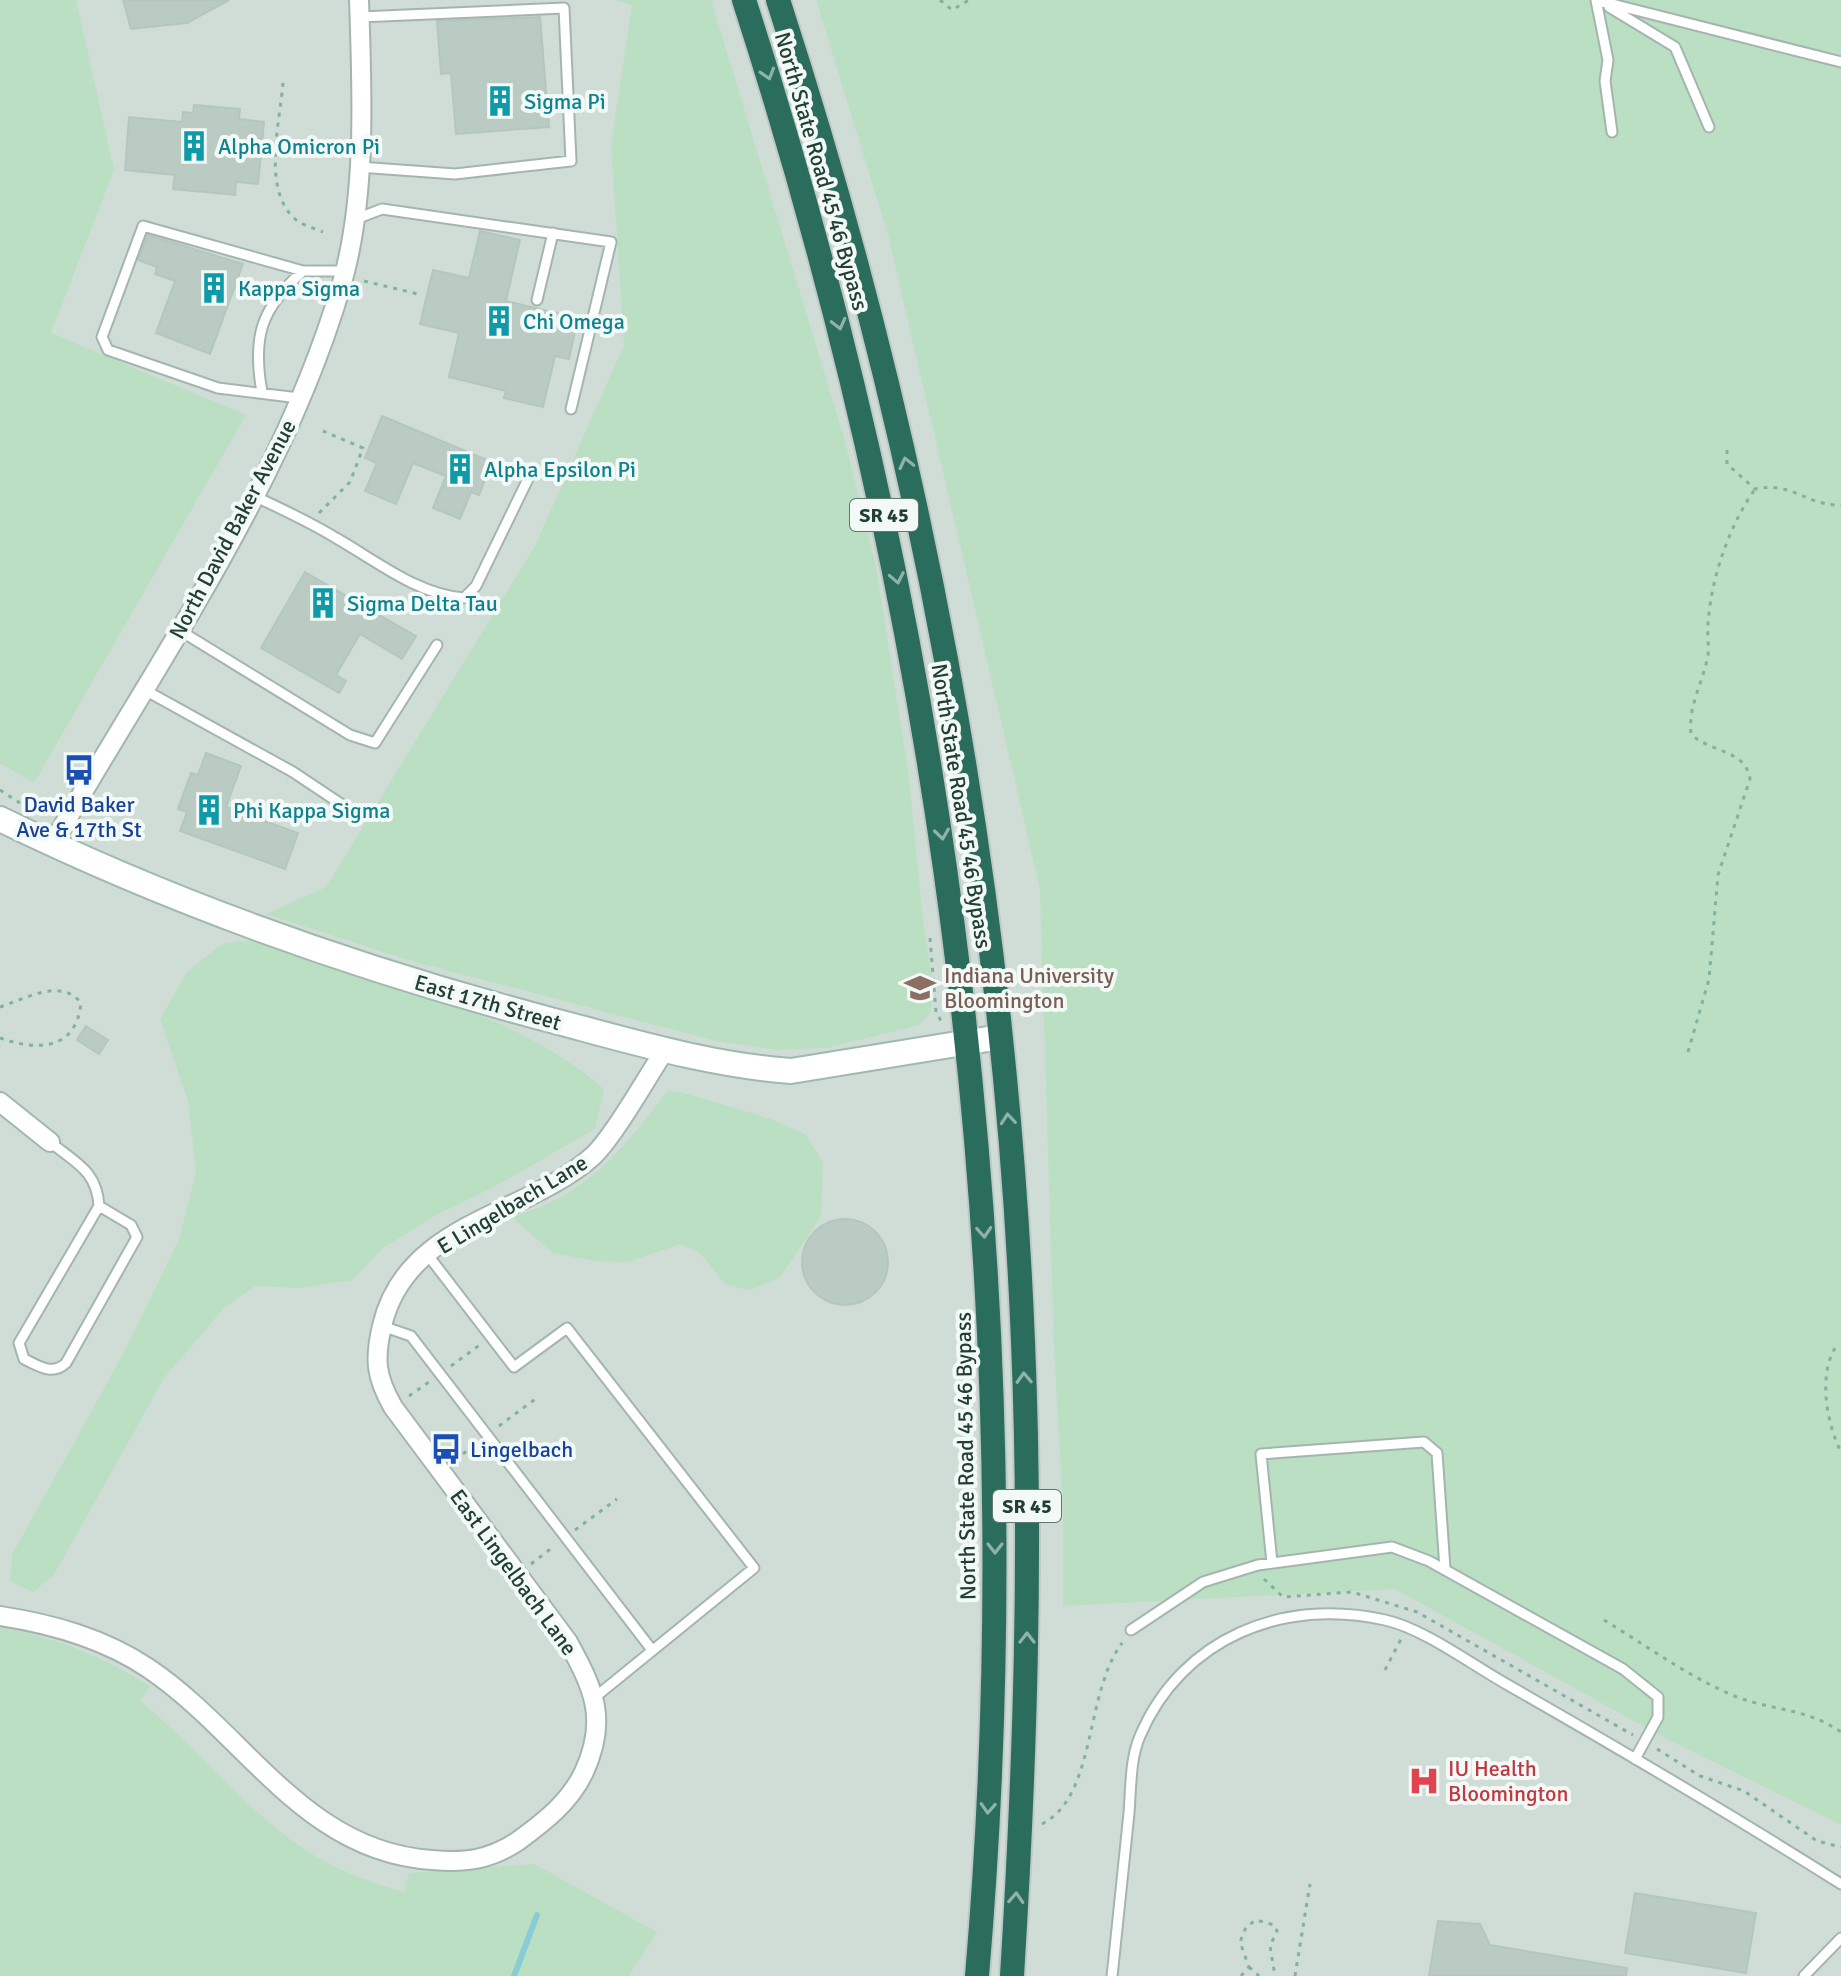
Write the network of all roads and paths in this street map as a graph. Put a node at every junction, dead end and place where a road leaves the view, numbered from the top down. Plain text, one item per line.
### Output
1 (744, 0) edge
2 (778, 0) edge
3 (940, 0) edge
4 (969, 0) edge
5 (1596, 0) edge
6 (360, 8) edge
7 (1841, 62) edge
8 (283, 83) dead end
9 (1709, 127) dead end
10 (1612, 132) dead end
11 (359, 167) junction
12 (352, 220) junction
13 (323, 232) dead end
14 (553, 233) junction
15 (303, 271) junction
16 (344, 271) junction
17 (364, 281) dead end
18 (422, 295) dead end
19 (537, 300) dead end
20 (262, 392) junction
21 (299, 398) junction
22 (571, 409) dead end
23 (323, 431) dead end
24 (1727, 450) dead end
25 (528, 479) dead end
26 (1755, 489) junction
27 (254, 496) junction
28 (1841, 505) edge
29 (311, 524) junction
30 (179, 630) junction
31 (437, 645) dead end
32 (143, 689) junction
33 (0, 790) edge
34 (344, 806) dead end
35 (27, 808) dead end
36 (0, 819) edge
37 (52, 845) junction
38 (930, 933) dead end
39 (0, 1007) edge
40 (1000, 1037) junction
41 (0, 1038) edge
42 (960, 1044) junction
43 (665, 1050) junction
44 (1688, 1052) dead end
45 (0, 1102) edge
46 (50, 1142) joint
47 (99, 1206) junction
48 (427, 1254) junction
49 (382, 1326) junction
50 (1835, 1348) dead end
51 (393, 1407) joint
52 (1841, 1452) edge
53 (1272, 1563) junction
54 (1445, 1569) junction
55 (0, 1616) edge
56 (1604, 1620) dead end
57 (1131, 1630) joint
58 (652, 1650) junction
59 (594, 1698) junction
60 (1841, 1732) edge
61 (1635, 1759) junction
62 (1038, 1825) dead end
63 (1310, 1884) dead end
64 (1841, 1884) edge
65 (1841, 1938) edge
66 (1249, 1967) junction
67 (977, 1976) edge
68 (1012, 1976) edge
69 (1112, 1976) edge
70 (1241, 1976) edge
71 (1259, 1976) edge
72 (1275, 1976) edge
73 (1295, 1976) edge
74 (1804, 1976) edge

1 -> 42 highway, North State Road 45 46 Bypass / SR 45
40 -> 2 highway, North State Road 45 46 Bypass / SR 45
3 - 4 path
5 - 7 lane
5 - 9 lane
5 - 10 lane
6 - 11 street, North David Baker Avenue
6 - 11 lane
8 - 13 path
11 - 12 street, North David Baker Avenue
12 - 14 lane
12 - 16 street, North David Baker Avenue
14 - 19 lane
14 - 22 lane
15 - 16 lane
15 - 20 lane
15 - 20 lane
16 - 21 street, North David Baker Avenue
17 - 18 path
20 - 21 lane
21 - 27 street, North David Baker Avenue
23 - 29 path
24 - 26 path
25 - 29 lane
26 - 28 path
26 - 44 path
27 - 29 lane
27 - 30 street, North David Baker Avenue
30 - 31 lane
30 - 32 street, North David Baker Avenue
32 - 34 lane
32 - 37 street, North David Baker Avenue
33 - 35 path
36 - 37 main road, East 17th Street
37 - 43 main road, East 17th Street
38 - 42 path
39 - 41 path
40 - 42 main road, East 17th Street
68 -> 40 highway, SR 45
42 - 43 main road, East 17th Street
42 -> 67 highway, North State Road 45 46 Bypass / SR 45
43 - 48 street, E Lingelbach Lane
45 - 46 street
46 - 47 lane
47 - 47 lane
48 - 49 street, E Lingelbach Lane
48 - 58 lane
49 - 51 street, E Lingelbach Lane
49 - 58 lane
50 - 52 path
51 - 59 street, East Lingelbach Lane
53 - 54 lane
53 - 54 lane
53 - 57 lane
54 - 61 lane
55 - 59 street, East Lingelbach Lane
56 - 60 path
57 - 62 path
58 - 59 lane
61 - 64 lane
61 - 69 lane
63 - 73 path
65 - 74 lane
66 - 70 path
66 - 71 path
66 - 72 path

